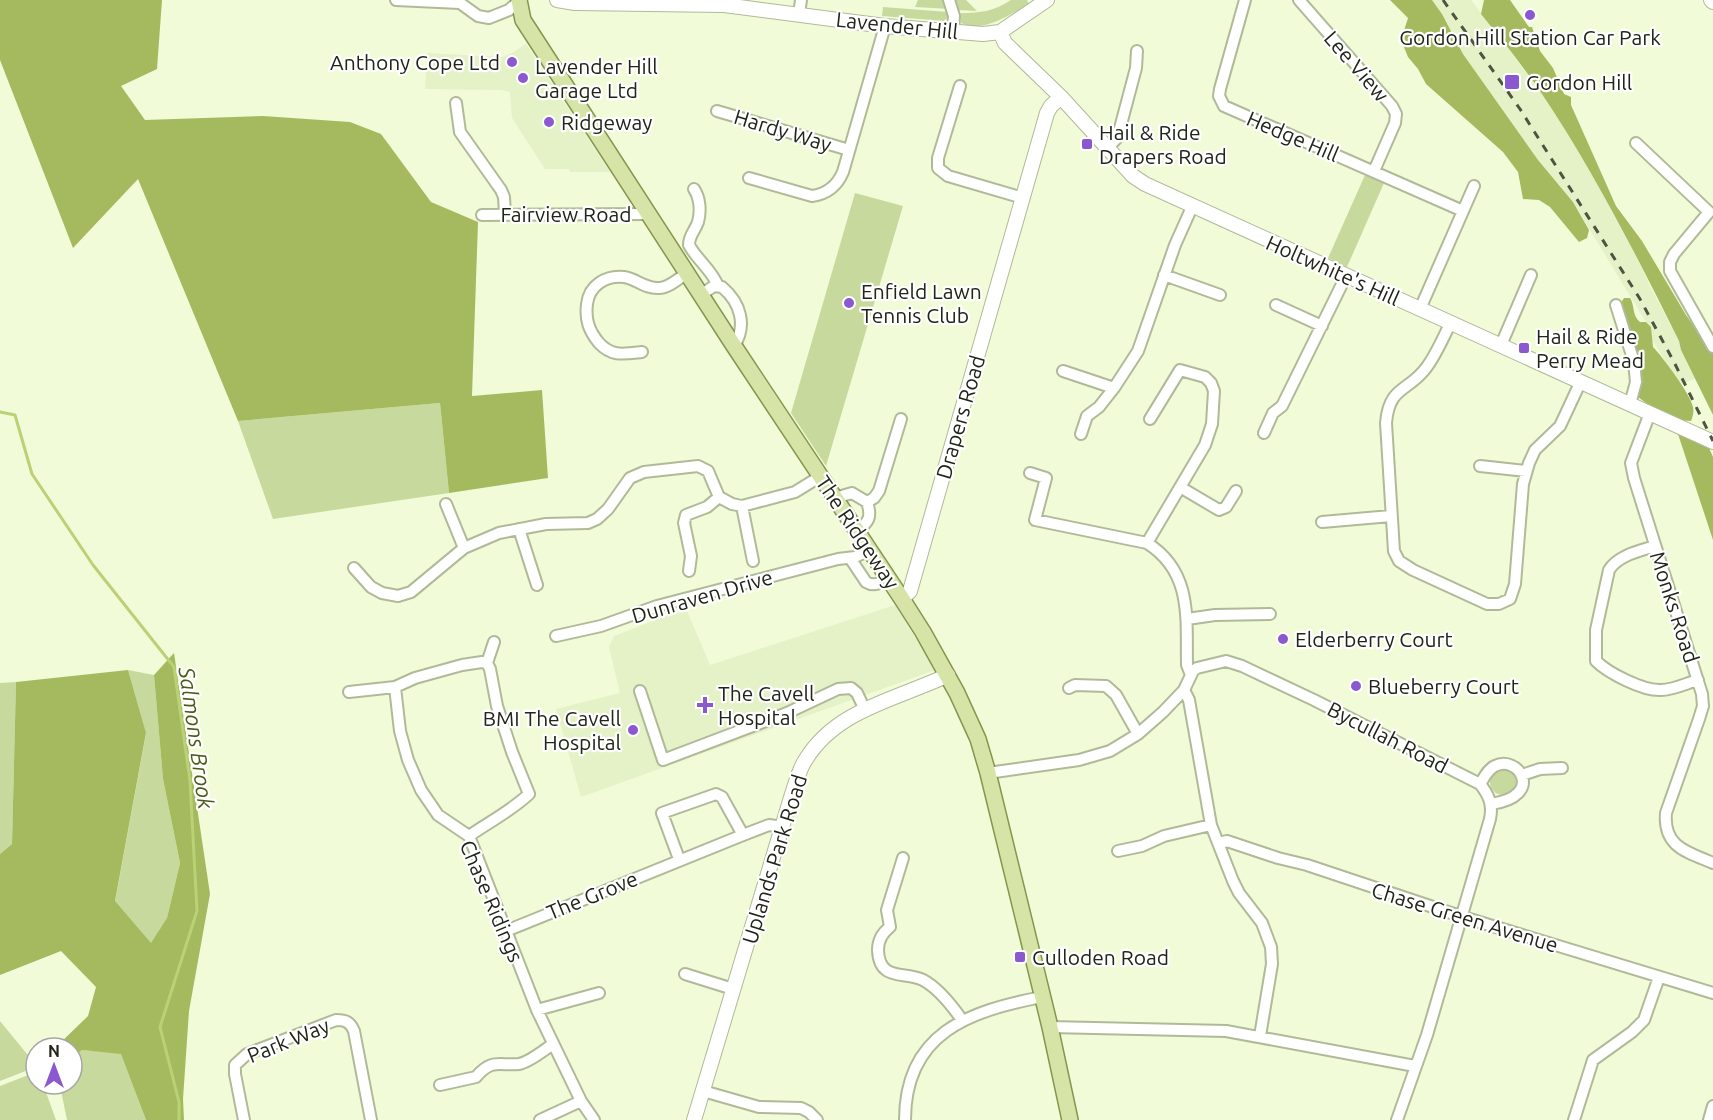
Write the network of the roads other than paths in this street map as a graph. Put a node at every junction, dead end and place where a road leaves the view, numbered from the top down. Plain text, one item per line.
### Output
1 (396, 0) edge
2 (520, 0) edge
3 (557, 0) edge
4 (949, 0) edge
5 (1047, 0) edge
6 (1245, 0) edge
7 (1299, 0) edge
8 (644, 2) edge
9 (800, 7) edge
10 (885, 26) junction
11 (953, 32) junction
12 (1000, 32) junction
13 (1137, 51) dead end
14 (960, 86) dead end
15 (1061, 97) junction
16 (456, 103) dead end
17 (717, 111) dead end
18 (1636, 143) dead end
19 (1107, 149) junction
20 (849, 150) junction
21 (1374, 171) junction
22 (749, 178) dead end
23 (1474, 186) dead end
24 (694, 189) dead end
25 (1023, 198) junction
26 (1192, 207) junction
27 (1463, 211) junction
28 (1711, 213) edge
29 (505, 214) junction
30 (649, 214) junction
31 (482, 215) dead end
32 (687, 273) junction
33 (1164, 275) junction
34 (1531, 275) dead end
35 (1346, 276) junction
36 (718, 286) junction
37 (702, 294) junction
38 (1220, 295) dead end
39 (1276, 305) dead end
40 (1616, 305) dead end
41 (1420, 309) junction
42 (1450, 322) junction
43 (1322, 326) junction
44 (1500, 345) junction
45 (734, 346) junction
46 (1713, 347) edge
47 (642, 352) dead end
48 (1063, 371) dead end
49 (1581, 381) junction
50 (1114, 388) junction
51 (1630, 404) junction
52 (1650, 413) junction
53 (901, 419) dead end
54 (1150, 419) dead end
55 (1264, 433) dead end
56 (1081, 434) dead end
57 (1713, 442) edge
58 (1480, 466) dead end
59 (1526, 471) junction
60 (1030, 473) dead end
61 (821, 476) junction
62 (1180, 487) junction
63 (1236, 491) dead end
64 (719, 497) junction
65 (835, 498) junction
66 (867, 502) junction
67 (446, 504) dead end
68 (742, 506) junction
69 (1391, 516) junction
70 (1322, 522) dead end
71 (519, 529) junction
72 (857, 531) junction
73 (1147, 543) junction
74 (1655, 546) junction
75 (464, 548) junction
76 (870, 550) junction
77 (850, 558) junction
78 (753, 561) dead end
79 (354, 568) dead end
80 (689, 571) dead end
81 (888, 578) junction
82 (537, 585) dead end
83 (902, 599) junction
84 (1270, 615) dead end
85 (1187, 619) junction
86 (555, 636) dead end
87 (494, 642) dead end
88 (487, 663) junction
89 (948, 675) junction
90 (1191, 675) junction
91 (1698, 680) junction
92 (394, 687) junction
93 (1069, 688) dead end
94 (1184, 690) junction
95 (639, 691) dead end
96 (349, 692) dead end
97 (864, 708) junction
98 (1138, 734) junction
99 (1562, 768) dead end
100 (988, 773) junction
101 (1522, 775) junction
102 (1480, 784) junction
103 (1491, 804) junction
104 (1211, 825) junction
105 (783, 826) junction
106 (742, 835) junction
107 (469, 836) junction
108 (1218, 843) junction
109 (1118, 851) dead end
110 (903, 858) dead end
111 (679, 859) junction
112 (1713, 863) edge
113 (1463, 917) junction
114 (506, 931) junction
115 (685, 974) dead end
116 (1659, 977) junction
117 (733, 989) junction
118 (599, 993) dead end
119 (1713, 993) edge
120 (1042, 997) junction
121 (537, 1010) junction
122 (962, 1020) junction
123 (1050, 1028) junction
124 (1260, 1036) junction
125 (553, 1044) junction
126 (1415, 1066) junction
127 (440, 1085) dead end
128 (704, 1091) junction
129 (581, 1101) junction
130 (1713, 1107) edge
131 (244, 1120) edge
132 (371, 1120) edge
133 (540, 1120) edge
134 (594, 1120) edge
135 (694, 1120) edge
136 (817, 1120) edge
137 (905, 1120) edge
138 (1070, 1120) edge
139 (1397, 1120) edge
140 (1574, 1120) edge
141 (1709, 1120) edge

1 - 2 street
2 - 30 main road, The Ridgeway
3 - 8 street, Lavender Hill
4 - 11 street
5 - 12 street
6 - 21 street, Hedge Hill
7 - 21 street, Lee View
8 - 9 street, Lavender Hill
9 - 10 street, Lavender Hill
10 - 11 street, Lavender Hill
10 - 20 street, Hardy Way
11 - 12 street, Lavender Hill
12 - 15 street, Holtwhite's Hill
13 - 19 street
14 - 25 street
15 - 19 street, Holtwhite's Hill
15 - 25 street, Drapers Road
16 - 29 street
17 - 20 street, Hardy Way
18 - 28 street
19 - 26 street, Holtwhite's Hill
20 - 22 street, Hardy Way
21 - 27 street, Hedge Hill
23 - 27 street
24 - 36 street
25 - 83 street, Drapers Road
26 - 33 street
26 - 35 street, Holtwhite's Hill
27 - 41 street
28 - 46 street
29 - 30 street, Fairview Road
29 - 31 street, Fairview Road
30 - 32 main road, The Ridgeway
32 - 37 main road, The Ridgeway
32 - 47 street
33 - 38 street
33 - 50 street
34 - 44 street
35 - 41 street, Holtwhite's Hill
35 - 43 street
36 - 37 street
36 - 45 street
37 - 45 main road, The Ridgeway
39 - 43 street
40 - 51 street
41 - 42 street, Holtwhite's Hill
42 - 44 street, Holtwhite's Hill
42 - 69 street
43 - 55 street
44 - 49 street, Holtwhite's Hill
45 - 61 main road, The Ridgeway
48 - 50 street
49 - 51 street, Holtwhite's Hill
49 - 59 street
50 - 56 street
51 - 52 street, Holtwhite's Hill
52 - 57 street, Holtwhite's Hill
52 - 74 street, Monks Road
53 - 66 street
54 - 62 street
58 - 59 street
59 - 69 street
60 - 73 street
61 - 65 main road, The Ridgeway
61 - 68 street
62 - 63 street
62 - 73 street
64 - 68 street
64 - 71 street
64 - 80 street
65 - 66 street
65 - 72 main road, The Ridgeway
66 - 72 street
67 - 75 street
68 - 78 street
69 - 70 street
71 - 75 street
71 - 82 street
72 - 76 main road, The Ridgeway
73 - 85 street
74 - 91 street, Monks Road
74 - 91 street
75 - 79 street
76 - 77 street, Dunraven Drive
76 - 81 main road, The Ridgeway
77 - 81 street
77 - 86 street, Dunraven Drive
81 - 83 main road, The Ridgeway
83 - 89 main road, The Ridgeway
84 - 85 street
85 - 90 street
87 - 88 street
88 - 92 street
88 - 107 street
89 - 97 street, Uplands Park Road
89 - 100 main road, The Ridgeway
90 - 94 street
90 - 102 street, Bycullah Road
91 - 112 street, Monks Road
92 - 96 street
92 - 107 street, Chase Ridings
93 - 98 street
94 - 98 street
94 - 104 street
95 - 97 street
97 - 105 street, Uplands Park Road
98 - 100 street
99 - 101 street
100 - 120 main road, The Ridgeway
101 - 102 street
101 - 103 street
102 - 103 street
103 - 113 street
104 - 108 street
104 - 109 street
105 - 106 street, The Grove
105 - 117 street, Uplands Park Road
106 - 111 street, The Grove
106 - 111 street
107 - 114 street, Chase Ridings
108 - 113 street, Chase Green Avenue
108 - 124 street
110 - 122 street
111 - 114 street, The Grove
113 - 116 street, Chase Green Avenue
113 - 126 street
114 - 121 street, Chase Ridings
115 - 117 street
116 - 119 street, Chase Green Avenue
116 - 140 street
117 - 128 street, Uplands Park Road
118 - 121 street
120 - 122 street
120 - 123 main road, The Ridgeway
121 - 125 street, Chase Ridings
122 - 137 street
123 - 124 street
123 - 138 main road, The Ridgeway
124 - 126 street
125 - 127 street
125 - 129 street, Chase Ridings
126 - 139 street
128 - 135 street, Uplands Park Road
128 - 136 street
129 - 133 street
129 - 134 street, Chase Ridings
130 - 141 street
131 - 132 street, Park Way

